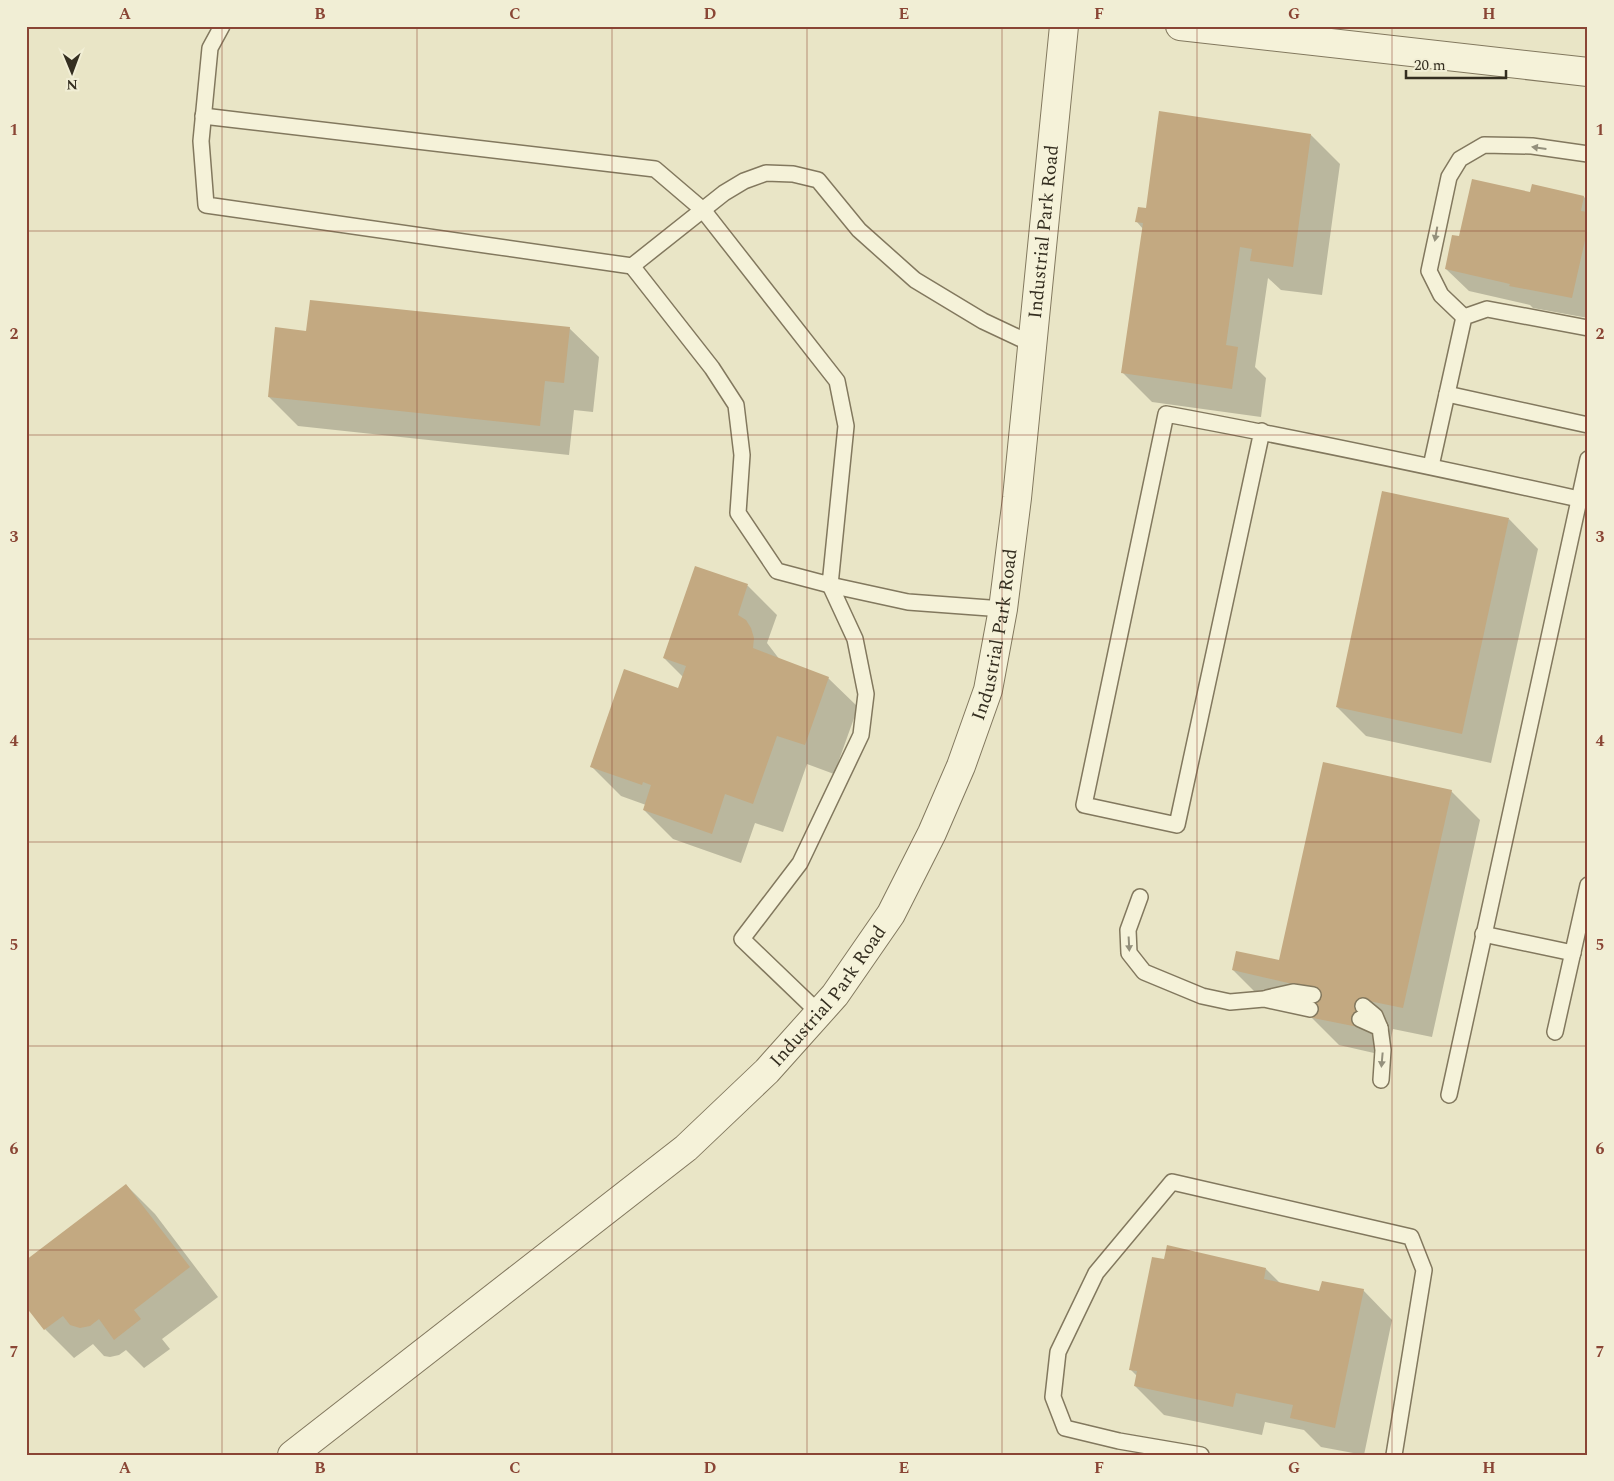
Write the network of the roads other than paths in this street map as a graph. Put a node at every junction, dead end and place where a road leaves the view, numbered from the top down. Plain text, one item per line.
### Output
1 (222, 26) edge
2 (1064, 26) edge
3 (1180, 26) edge
4 (1588, 72) edge
5 (203, 116) junction
6 (1588, 154) edge
7 (703, 210) junction
8 (632, 266) junction
9 (1464, 317) junction
10 (1588, 328) edge
11 (1034, 345) junction
12 (1447, 394) junction
13 (1588, 424) edge
14 (1262, 431) junction
15 (1588, 459) edge
16 (1431, 466) junction
17 (1583, 500) edge
18 (830, 585) junction
19 (1003, 609) junction
20 (1588, 885) edge
21 (1140, 897) dead end
22 (1483, 934) junction
23 (1573, 953) junction
24 (1312, 1002) dead end
25 (1361, 1012) dead end
26 (819, 1013) junction
27 (1556, 1032) dead end
28 (1381, 1080) dead end
29 (1449, 1095) dead end
30 (292, 1455) edge
31 (1201, 1455) edge
32 (1394, 1455) edge

1 - 5 lane
2 - 11 street, Industrial Park Road
3 - 4 street
5 - 7 lane
5 - 8 lane
6 -> 9 lane
7 - 8 lane
7 - 11 lane
7 - 18 lane
8 - 18 lane
9 - 10 lane
9 - 12 lane
11 - 19 street, Industrial Park Road
12 - 13 lane
12 - 16 lane
14 - 14 lane
14 - 16 lane
15 - 17 lane
16 - 17 lane
17 - 22 lane
18 - 19 lane
18 - 26 lane
19 - 26 street, Industrial Park Road
20 - 23 lane
21 -> 24 lane
22 - 23 lane
22 - 29 lane
23 - 27 lane
25 -> 28 lane
26 - 30 street, Industrial Park Road
31 - 32 lane

